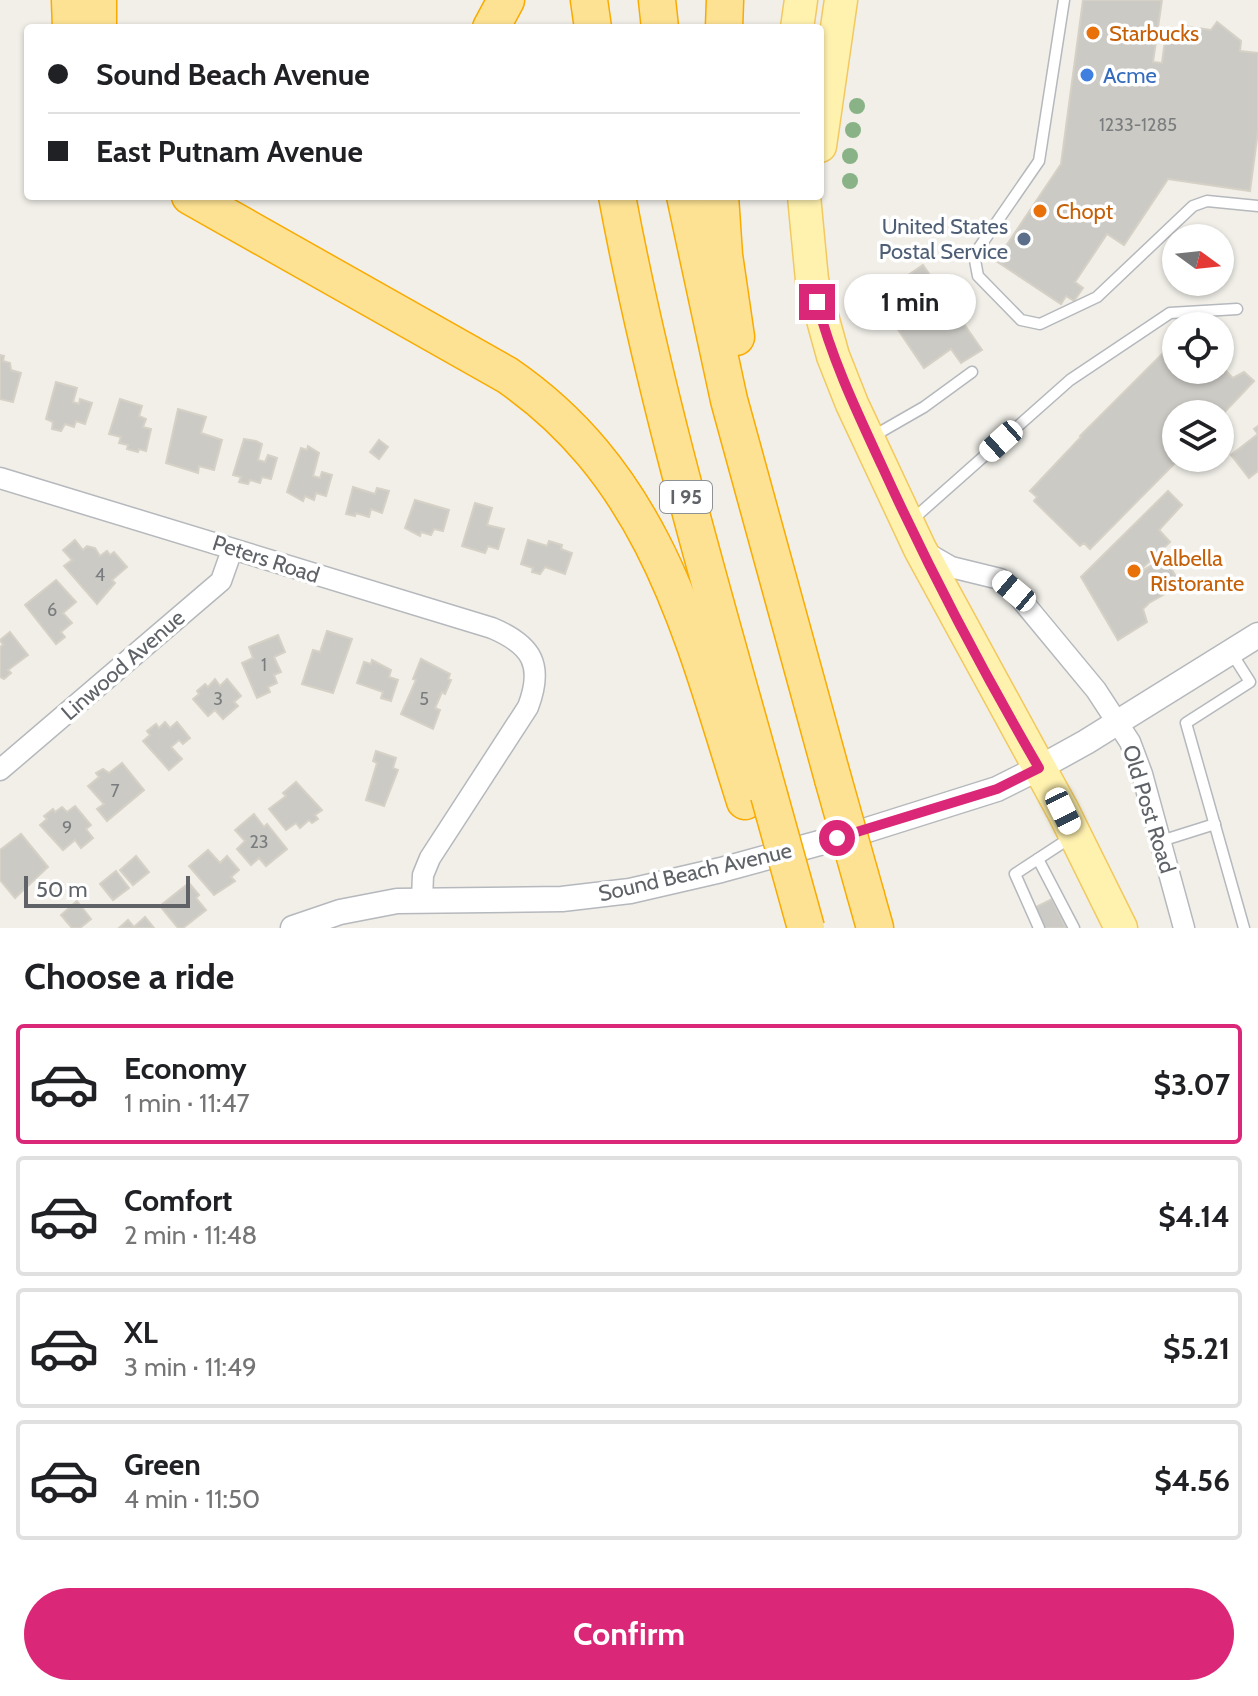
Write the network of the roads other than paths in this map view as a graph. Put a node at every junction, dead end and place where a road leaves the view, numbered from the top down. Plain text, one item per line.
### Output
1 (70, 0) edge
2 (98, 0) edge
3 (506, 0) edge
4 (589, 0) edge
5 (657, 0) edge
6 (725, 0) edge
7 (801, 0) edge
8 (841, 0) edge
9 (1064, 0) edge
10 (71, 24) edge
11 (98, 24) edge
12 (493, 24) edge
13 (592, 24) edge
14 (660, 24) edge
15 (724, 24) edge
16 (798, 24) edge
17 (824, 118) edge
18 (197, 200) edge
19 (618, 200) edge
20 (686, 200) edge
21 (720, 200) edge
22 (804, 200) edge
23 (1258, 206) edge
24 (1237, 309) dead end
25 (972, 372) dead end
26 (869, 439) junction
27 (0, 478) edge
28 (914, 537) junction
29 (232, 550) junction
30 (771, 555) junction
31 (1258, 635) edge
32 (1231, 652) junction
33 (1254, 680) edge
34 (1118, 721) junction
35 (1039, 768) junction
36 (0, 770) edge
37 (757, 798) junction
38 (1215, 824) junction
39 (1074, 835) junction
40 (1161, 841) junction
41 (1038, 859) junction
42 (422, 899) junction
43 (870, 912) edge
44 (1115, 923) edge
45 (293, 928) edge
46 (796, 928) edge
47 (806, 928) edge
48 (1039, 928) edge
49 (1074, 928) edge
50 (1184, 928) edge
51 (1244, 928) edge

1 - 10 highway
2 - 11 highway
3 - 12 highway
4 - 13 highway
5 - 14 highway
6 - 15 highway
7 - 16 main road
8 - 17 main road
9 - 23 lane
18 - 37 highway
19 - 37 highway, I 95
20 - 30 highway
21 - 30 highway
22 - 26 main road
24 - 28 lane
25 - 26 lane
26 - 28 main road
27 - 29 street, Peters Road
28 - 34 street, Old Post Road
28 - 35 main road
29 - 36 street, Linwood Avenue
29 - 42 street, Peters Road
30 - 43 highway, bridge
31 - 32 street, Sound Beach Avenue
32 - 33 lane
32 - 34 street, Sound Beach Avenue
33 - 38 lane
34 - 35 street, Sound Beach Avenue
34 - 40 street, Old Post Road
35 - 39 main road
35 - 42 street, Sound Beach Avenue
37 - 46 highway
37 - 47 highway, I 95, bridge
38 - 40 lane
38 - 51 lane
39 - 41 lane
39 - 44 main road
40 - 50 street, Old Post Road
41 - 48 lane
41 - 49 lane
42 - 45 street, Sound Beach Avenue

